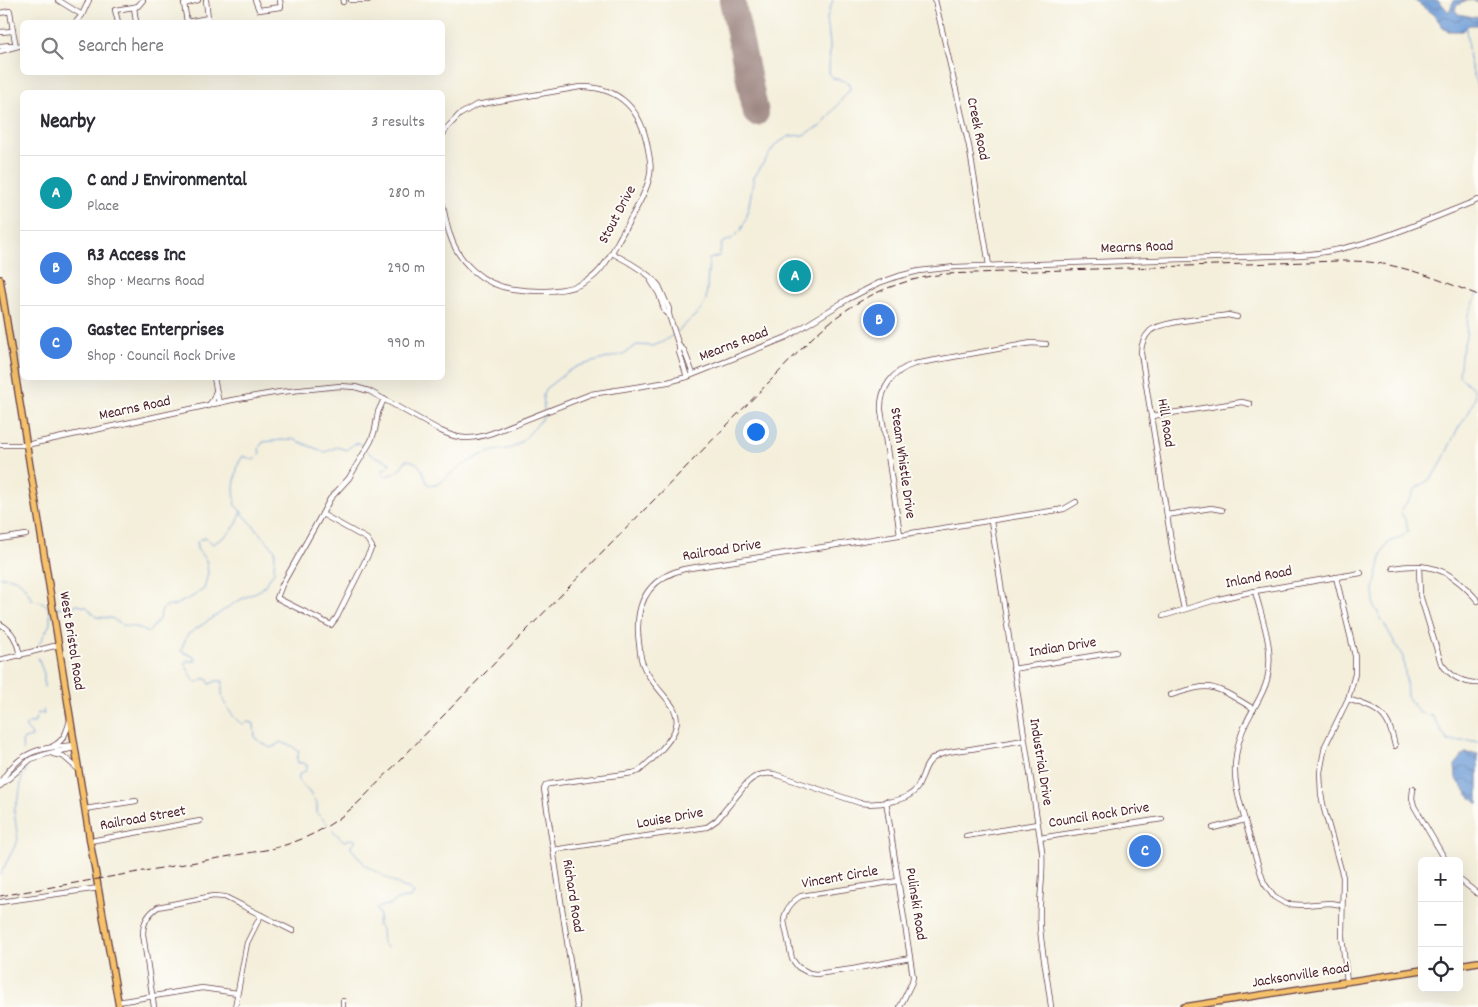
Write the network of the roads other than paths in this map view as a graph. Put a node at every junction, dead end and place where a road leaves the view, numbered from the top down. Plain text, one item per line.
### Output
1 (58, 0) edge
2 (73, 0) edge
3 (89, 0) edge
4 (143, 0) edge
5 (198, 0) edge
6 (206, 0) edge
7 (255, 0) edge
8 (280, 0) edge
9 (351, 0) edge
10 (368, 0) edge
11 (935, 0) edge
12 (68, 6) junction
13 (134, 7) junction
14 (0, 13) edge
15 (82, 15) junction
16 (78, 20) edge
17 (118, 20) edge
18 (136, 20) edge
19 (186, 20) edge
20 (197, 20) edge
21 (13, 30) junction
22 (0, 32) edge
23 (20, 45) edge
24 (0, 46) edge
25 (16, 46) junction
26 (0, 51) edge
27 (445, 132) edge
28 (1478, 200) edge
29 (445, 215) edge
30 (612, 253) junction
31 (989, 265) junction
32 (0, 279) edge
33 (1, 297) edge
34 (1237, 317) dead end
35 (1046, 344) dead end
36 (679, 346) junction
37 (693, 374) junction
38 (687, 377) junction
39 (214, 380) edge
40 (216, 390) junction
41 (384, 399) junction
42 (219, 403) junction
43 (1250, 404) dead end
44 (208, 406) junction
45 (1152, 416) junction
46 (26, 444) junction
47 (0, 445) edge
48 (1076, 502) dead end
49 (1222, 510) dead end
50 (322, 514) junction
51 (1167, 515) junction
52 (991, 521) junction
53 (900, 534) junction
54 (26, 535) dead end
55 (0, 539) edge
56 (1419, 566) junction
57 (1393, 568) dead end
58 (1362, 573) dead end
59 (1336, 577) junction
60 (1255, 591) junction
61 (1477, 599) edge
62 (1184, 609) junction
63 (1163, 616) dead end
64 (0, 624) edge
65 (58, 645) junction
66 (1116, 652) dead end
67 (20, 656) junction
68 (0, 660) edge
69 (1013, 669) junction
70 (1478, 683) edge
71 (1171, 695) dead end
72 (1348, 699) junction
73 (1254, 709) junction
74 (70, 719) junction
75 (1024, 740) junction
76 (75, 746) junction
77 (1395, 746) dead end
78 (51, 747) junction
79 (50, 753) junction
80 (79, 770) junction
81 (0, 785) edge
82 (544, 788) joint
83 (1413, 789) dead end
84 (136, 800) dead end
85 (886, 801) junction
86 (85, 809) junction
87 (1162, 818) dead end
88 (1245, 820) junction
89 (200, 821) dead end
90 (1037, 824) junction
91 (1213, 828) dead end
92 (966, 836) dead end
93 (1040, 838) junction
94 (90, 841) junction
95 (553, 850) junction
96 (1444, 857) edge
97 (898, 881) junction
98 (1463, 882) edge
99 (98, 888) junction
100 (1478, 894) edge
101 (0, 902) edge
102 (1342, 905) junction
103 (260, 915) junction
104 (292, 931) dead end
105 (910, 958) junction
106 (1478, 962) edge
107 (1463, 964) edge
108 (1418, 971) edge
109 (1347, 982) junction
110 (237, 993) junction
111 (152, 997) junction
112 (119, 1004) edge
113 (154, 1007) edge
114 (235, 1007) edge
115 (577, 1007) edge
116 (900, 1007) edge
117 (1052, 1007) edge
118 (1184, 1007) edge

1 - 12 street
2 - 12 street
3 - 15 street
4 - 13 street
5 - 19 street
6 - 20 street
7 - 8 street
9 - 10 street
11 - 31 street, Creek Road
12 - 15 street
13 - 17 street
13 - 18 street
14 - 21 street
15 - 16 street
21 - 22 street
21 - 25 street
23 - 25 street
24 - 25 street
25 - 26 street
27 - 30 street, Stout Drive
28 - 31 street, Mearns Road
29 - 30 street, Stout Drive
30 - 36 street
31 - 37 street, Mearns Road
32 - 33 main road, West Bristol Road
33 - 46 main road, West Bristol Road
34 - 45 street, Hill Road
35 - 53 street, Steam Whistle Drive
36 - 37 street
36 - 38 street
37 - 38 street, Mearns Road
38 - 41 street, Mearns Road
39 - 40 street
40 - 42 street
40 - 44 street
41 - 42 street, Mearns Road
41 - 50 street
42 - 44 street, Mearns Road
43 - 45 street
44 - 46 street, Mearns Road
45 - 51 street, Hill Road
46 - 47 street, Mearns Road
46 - 65 main road, West Bristol Road
48 - 52 street, Railroad Drive
49 - 51 street
50 - 50 street
51 - 62 street, Hill Road
52 - 53 street, Railroad Drive
52 - 69 street, Industrial Drive
53 - 82 street, Railroad Drive
54 - 55 street
56 - 57 street
56 - 61 street
56 - 70 street
58 - 59 street, Inland Road
59 - 60 street, Inland Road
59 - 72 street
60 - 62 street, Inland Road
60 - 73 street
62 - 63 street, Inland Road
64 - 67 street
65 - 67 street
65 - 74 main road, West Bristol Road
66 - 69 street, Indian Drive
67 - 68 street
69 - 75 street, Industrial Drive
71 - 73 street
72 - 77 street
72 - 102 street
73 - 88 street
74 - 76 main road, West Bristol Road
74 - 78 street
75 - 85 street, Louise Drive
75 - 90 street, Industrial Drive
76 - 78 street
76 - 79 street
76 - 80 main road, West Bristol Road
78 - 81 street
79 - 80 street
79 - 81 street
80 - 86 main road, West Bristol Road
82 - 95 street, Richard Road
83 - 96 street
84 - 86 street
85 - 95 street, Louise Drive
85 - 97 street, Pulinski Road
86 - 94 main road, West Bristol Road
87 - 93 street, Council Rock Drive
88 - 91 street
88 - 102 street
89 - 94 street, Railroad Street
90 - 92 street
90 - 93 street, Industrial Drive
93 - 117 street, Industrial Drive
94 - 99 main road, West Bristol Road
95 - 115 street, Richard Road
97 - 105 street, Pulinski Road
97 - 105 street, Vincent Circle
98 - 100 street
99 - 101 street
99 - 112 main road, West Bristol Road
102 - 109 street
103 - 104 street
103 - 110 street
103 - 111 street
105 - 116 street, Pulinski Road
106 - 107 main road
108 - 109 main road, Jacksonville Road
109 - 118 main road, Jacksonville Road
110 - 111 street
110 - 114 street
111 - 112 street
111 - 113 street

